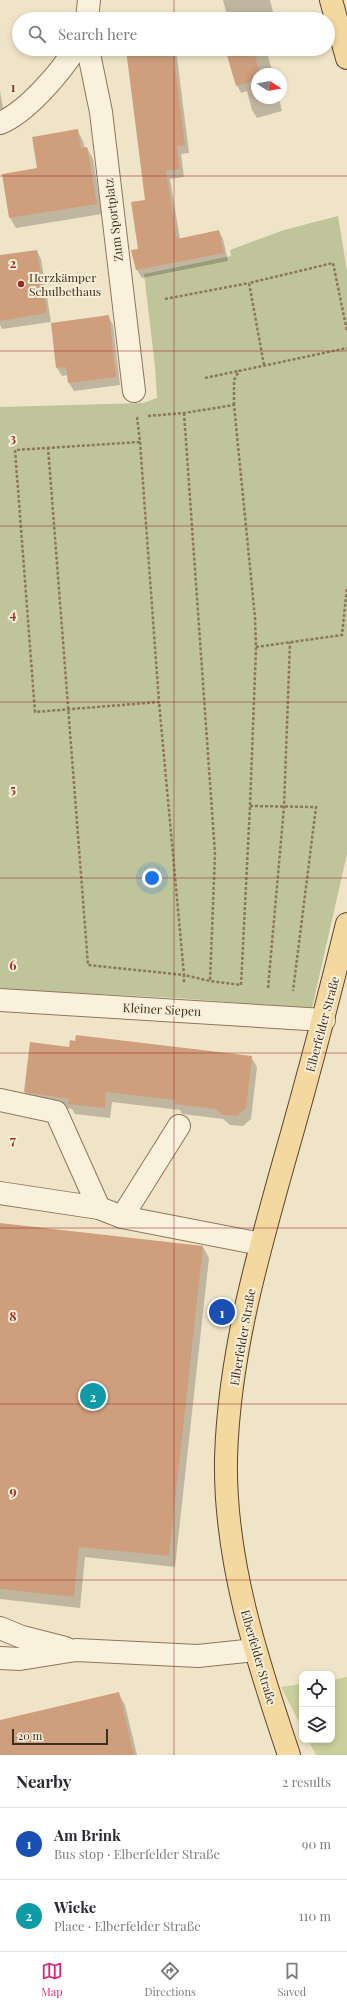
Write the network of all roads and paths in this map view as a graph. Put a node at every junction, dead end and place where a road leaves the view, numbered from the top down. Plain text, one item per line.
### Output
1 (89, 0) edge
2 (330, 0) edge
3 (88, 12) edge
4 (334, 12) edge
5 (335, 17) edge
6 (71, 56) edge
7 (89, 56) edge
8 (347, 58) edge
9 (0, 123) edge
10 (249, 283) junction
11 (165, 299) dead end
12 (347, 331) edge
13 (347, 348) edge
14 (264, 365) junction
15 (239, 371) junction
16 (205, 378) dead end
17 (134, 391) dead end
18 (234, 405) junction
19 (184, 413) junction
20 (137, 417) dead end
21 (48, 448) junction
22 (347, 587) edge
23 (290, 642) junction
24 (256, 647) junction
25 (159, 702) junction
26 (69, 710) junction
27 (250, 806) junction
28 (284, 807) junction
29 (347, 924) edge
30 (184, 975) junction
31 (210, 981) junction
32 (241, 985) junction
33 (248, 986) dead end
34 (261, 987) dead end
35 (268, 988) junction
36 (274, 989) dead end
37 (287, 990) dead end
38 (0, 1000) edge
39 (185, 1010) junction
40 (324, 1020) junction
41 (0, 1100) edge
42 (179, 1126) dead end
43 (0, 1193) edge
44 (99, 1208) junction
45 (122, 1217) junction
46 (261, 1244) junction
47 (0, 1628) edge
48 (76, 1650) junction
49 (255, 1650) junction
50 (0, 1658) edge
51 (289, 1755) edge

1 - 3 street
2 - 4 main road
5 - 8 main road
6 - 9 street
7 - 17 street, Zum Sportplatz
10 - 11 path
10 - 12 path
10 - 14 path
13 - 14 path
14 - 15 path
15 - 16 path
15 - 18 path
18 - 19 path
18 - 24 path
19 - 20 path
19 - 31 path
21 - 25 path
21 - 26 path
21 - 26 path
22 - 23 path
23 - 24 path
23 - 28 path
24 - 27 path
25 - 26 path
25 - 30 path
26 - 30 path
27 - 28 path
27 - 32 path
28 - 35 path
28 - 37 path
29 - 40 main road, Elberfelder Straße
30 - 31 path
30 - 39 path
31 - 32 path
32 - 33 path
34 - 35 path
35 - 36 path
38 - 39 street, Kleiner Siepen
39 - 40 street, Kleiner Siepen
40 - 46 main road, Elberfelder Straße
41 - 44 street
42 - 45 street
43 - 44 street
44 - 45 street
45 - 46 street
46 - 49 main road, Elberfelder Straße
47 - 48 street
48 - 49 street
48 - 50 street
49 - 51 main road, Elberfelder Straße

